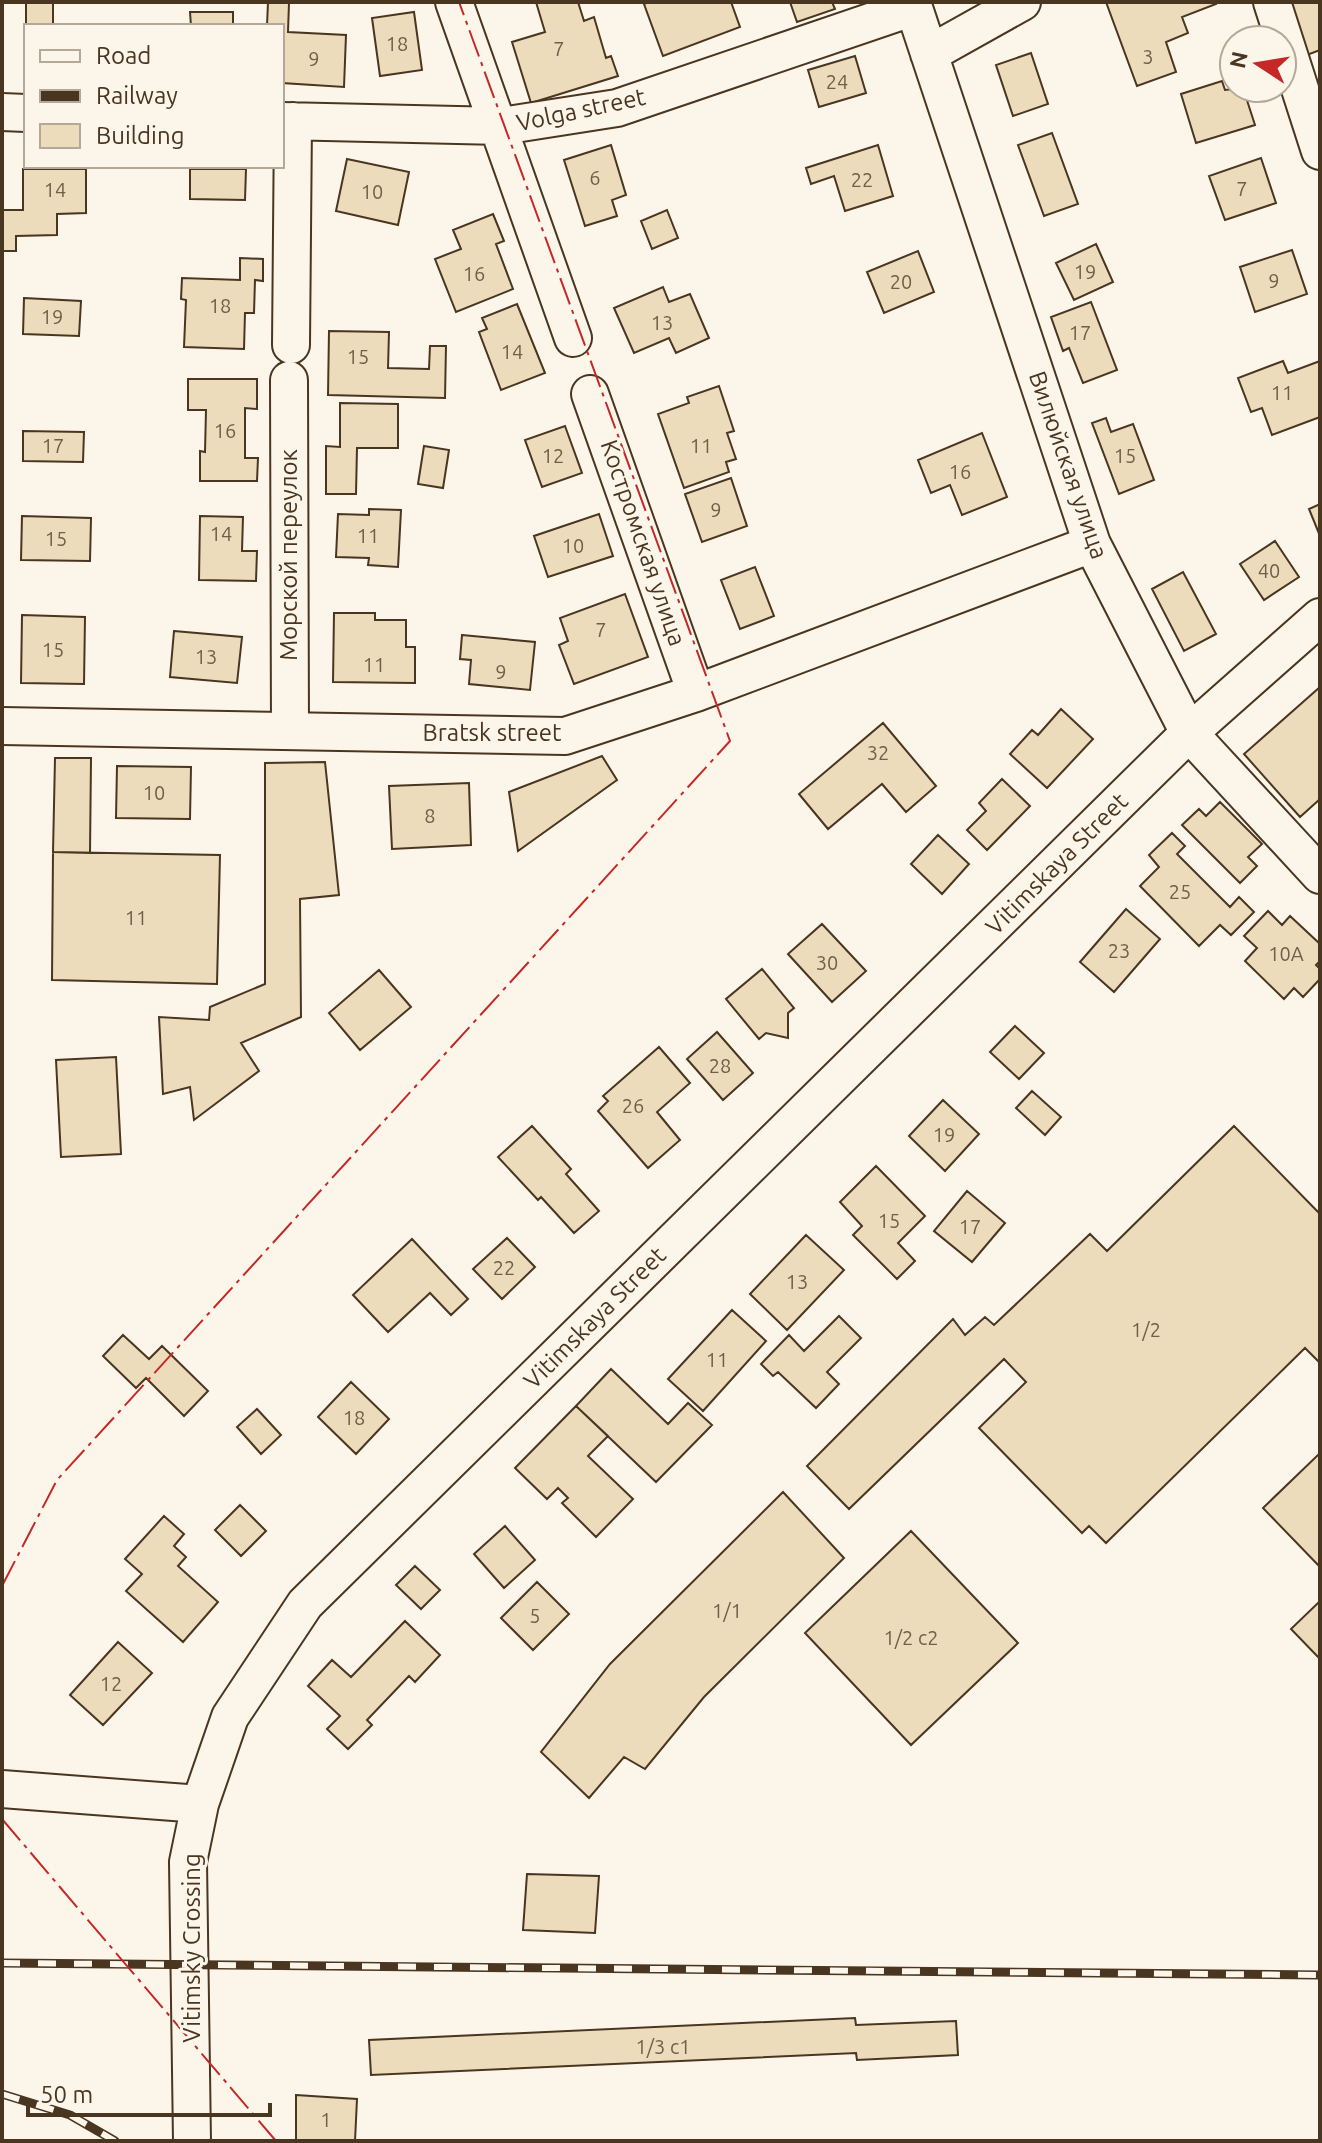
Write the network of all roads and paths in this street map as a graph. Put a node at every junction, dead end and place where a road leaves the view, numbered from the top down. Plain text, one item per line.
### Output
1 (454, 2) edge
2 (1022, 2) edge
3 (1272, 2) edge
4 (913, 5) edge
5 (929, 54) junction
6 (2, 112) edge
7 (24, 113) edge
8 (287, 121) edge
9 (498, 126) junction
10 (1320, 151) edge
11 (573, 338) dead end
12 (590, 394) dead end
13 (1092, 544) junction
14 (1320, 617) edge
15 (696, 693) junction
16 (2, 726) edge
17 (290, 730) junction
18 (1189, 733) junction
19 (1320, 875) edge
20 (2, 1789) edge
21 (200, 1804) junction
22 (192, 2141) edge

1 - 9 street
2 - 5 street
3 - 10 street
4 - 5 street, Вилюйская улица
4 - 9 street, Volga street
5 - 13 street, Вилюйская улица
6 - 7 street
8 - 9 street, Volga street
8 - 17 street, Морской переулок
9 - 11 street
12 - 15 street, Костромская улица
13 - 15 street, Bratsk street
13 - 18 street, Вилюйская улица
14 - 18 street, Vitimskaya Street
15 - 17 street, Bratsk street
16 - 17 street, Bratsk street
18 - 19 street, Вилюйская улица
18 - 21 street, Vitimskaya Street
20 - 21 street
21 - 22 street, Vitimsky Crossing

